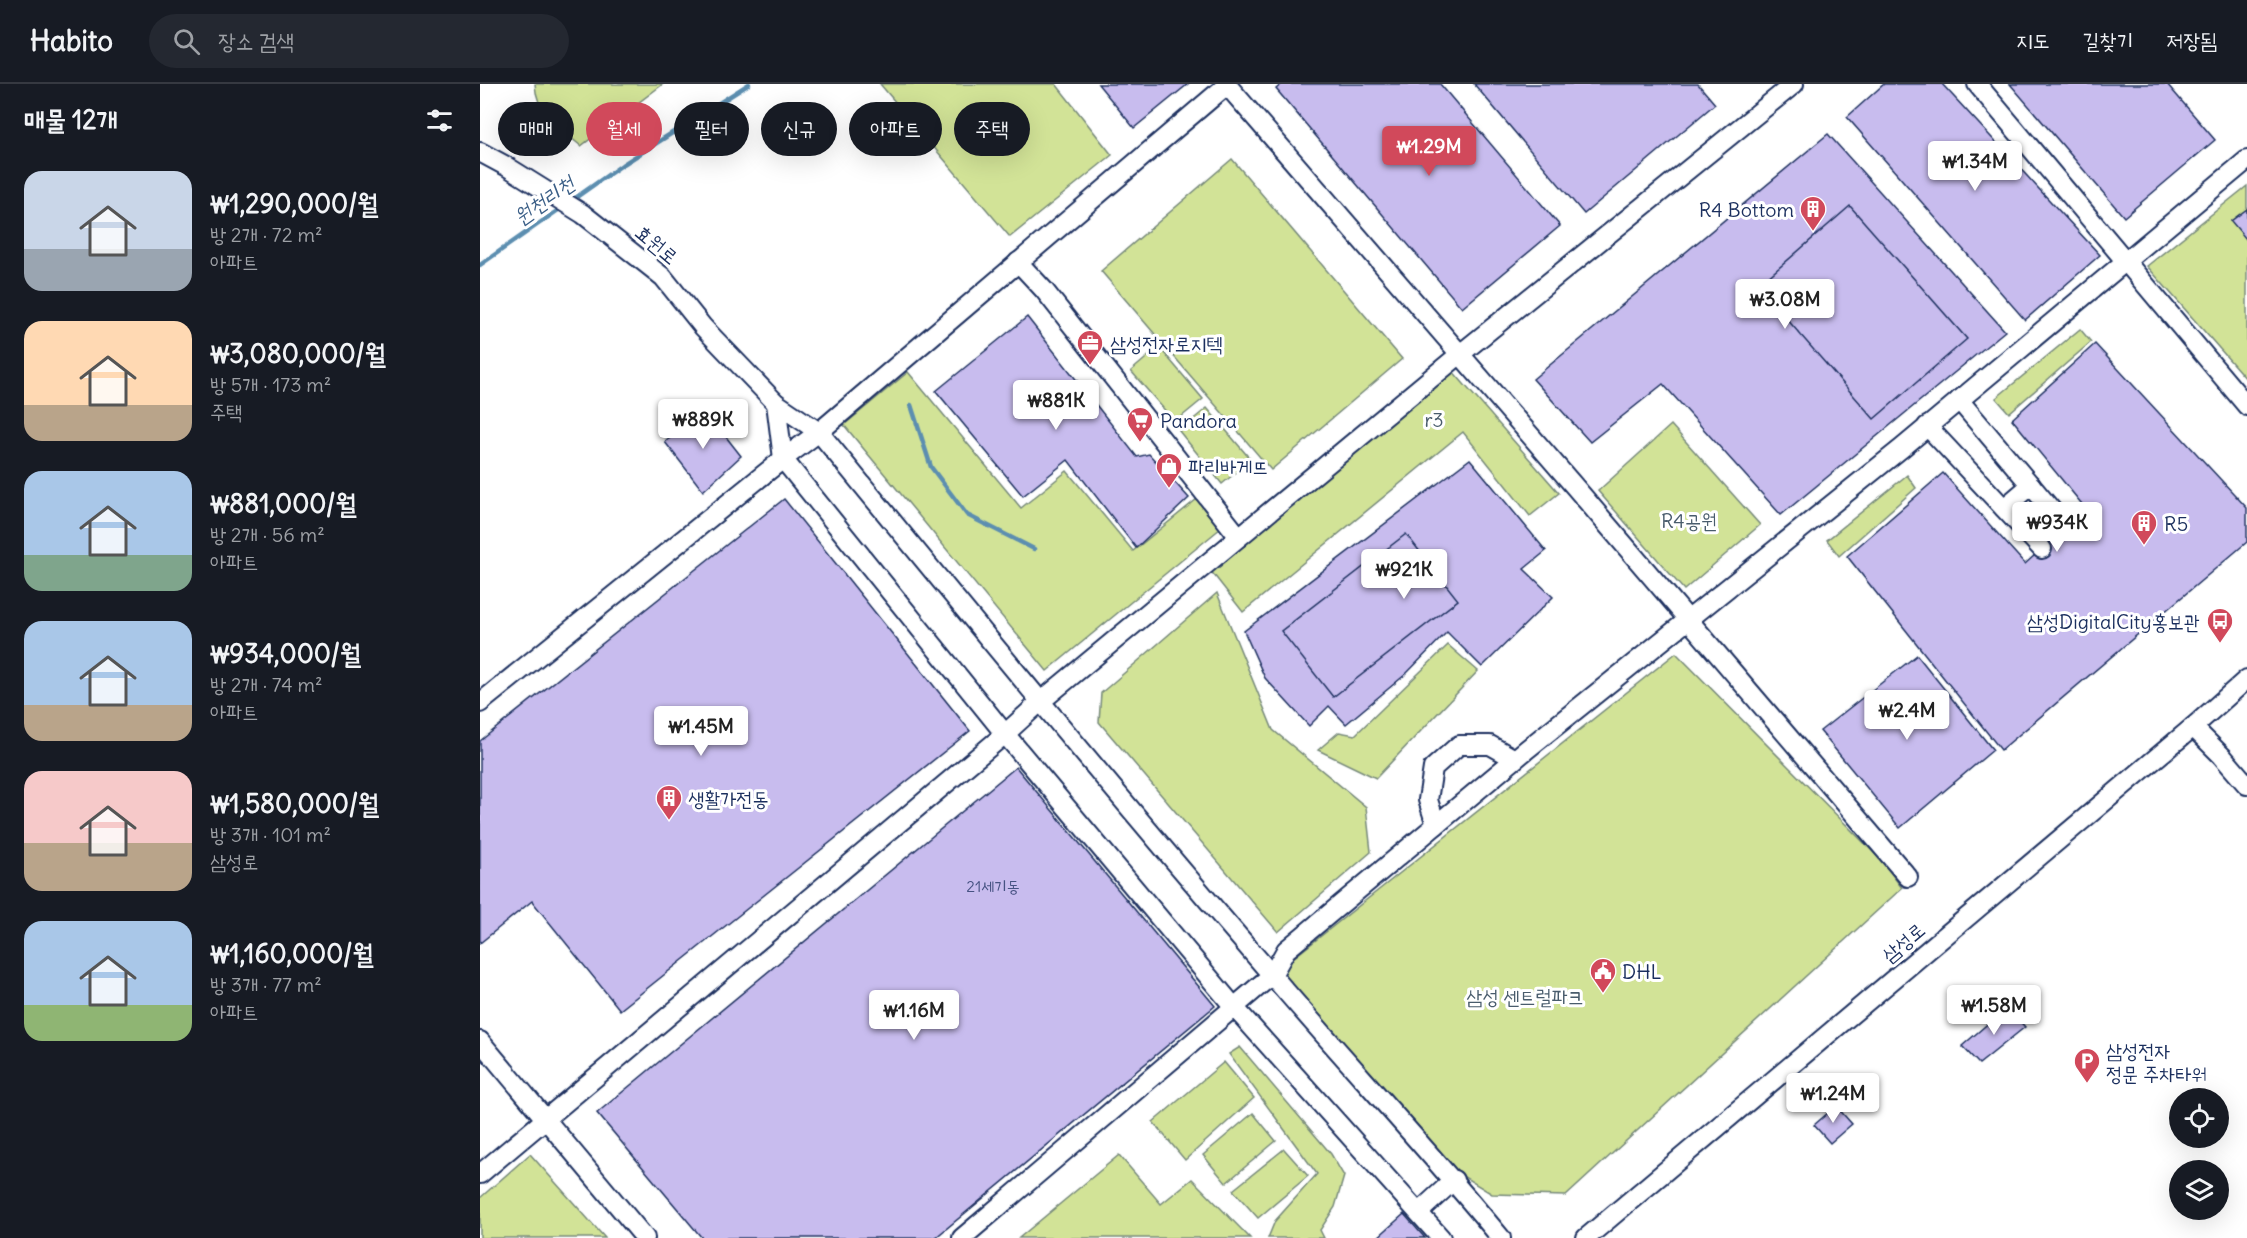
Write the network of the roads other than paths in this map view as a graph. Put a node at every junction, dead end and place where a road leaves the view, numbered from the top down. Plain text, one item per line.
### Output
1 (1794, 84) edge
2 (1977, 84) edge
3 (1227, 85) edge
4 (480, 152) edge
5 (2247, 160) edge
6 (1018, 262) junction
7 (2125, 262) junction
8 (1459, 355) junction
9 (1959, 400) junction
10 (776, 403) junction
11 (2247, 406) edge
12 (1928, 426) junction
13 (819, 432) junction
14 (783, 459) junction
15 (2031, 485) junction
16 (2004, 508) junction
17 (2066, 527) dead end
18 (1239, 537) junction
19 (2042, 549) dead end
20 (1689, 620) junction
21 (2247, 679) edge
22 (1040, 702) junction
23 (480, 703) edge
24 (2193, 727) junction
25 (1005, 734) junction
26 (1515, 759) junction
27 (2247, 785) edge
28 (1436, 825) junction
29 (1908, 877) dead end
30 (1272, 975) junction
31 (1234, 1007) junction
32 (480, 1041) edge
33 (546, 1120) junction
34 (480, 1174) edge
35 (1454, 1180) junction
36 (1419, 1212) junction
37 (645, 1238) edge
38 (963, 1238) edge
39 (1441, 1238) edge
40 (1502, 1238) edge
41 (1586, 1238) edge

1 - 8 street
2 - 7 street
3 - 6 street
3 - 8 street
4 - 10 street, 효원로
5 - 7 street
6 - 13 street
6 - 18 street
7 - 9 street
7 - 11 street
8 - 18 street
8 - 20 street
9 - 12 street
9 - 15 street
10 - 13 street, 효원로
10 - 14 street
12 - 16 street
12 - 20 street
13 - 14 street
13 - 22 street, 효원로
14 - 23 street
14 - 25 street
15 - 16 street
15 - 17 street
16 - 19 street
18 - 22 street
20 - 26 street
20 - 29 street
21 - 24 street, 삼성로
22 - 25 street
22 - 30 street, 효원로
24 - 27 street
24 - 41 street, 삼성로
25 - 31 street
25 - 33 street
26 - 28 street
26 - 28 street
28 - 30 street
30 - 31 street
30 - 35 street, 효원로
31 - 36 street
31 - 38 street
32 - 33 street
33 - 34 street
33 - 37 street
35 - 36 street
35 - 40 street, 효원로
36 - 39 street

